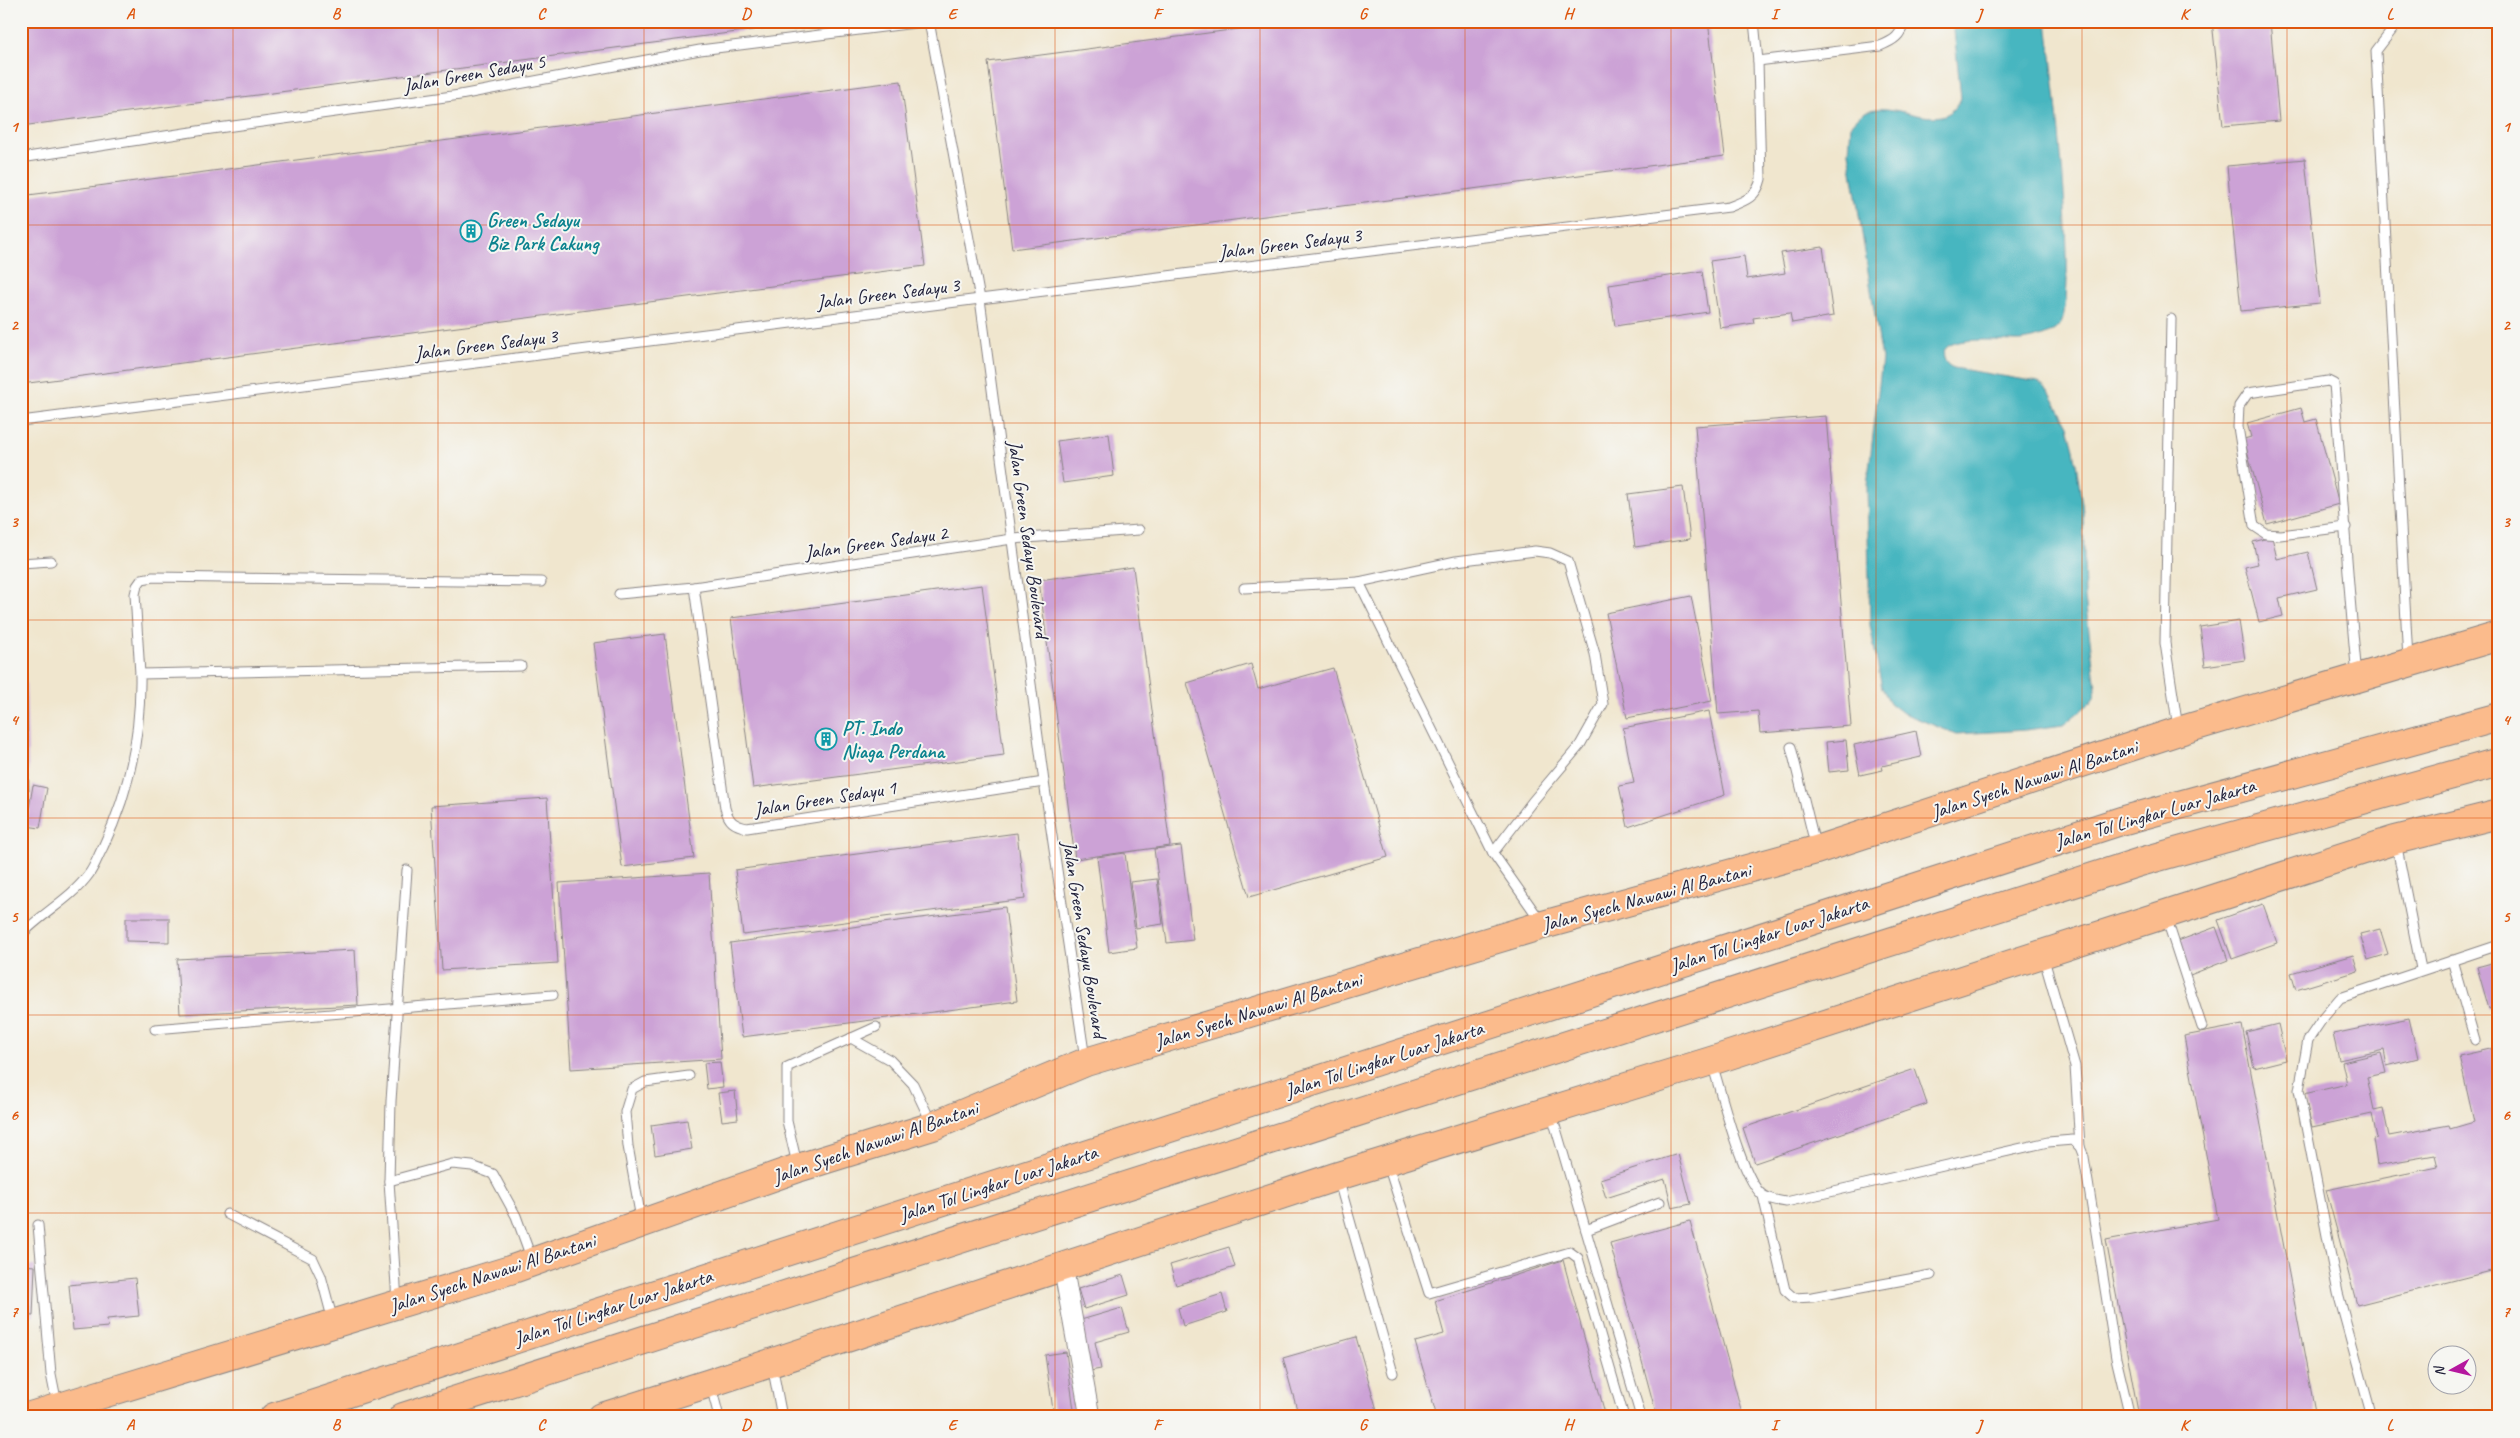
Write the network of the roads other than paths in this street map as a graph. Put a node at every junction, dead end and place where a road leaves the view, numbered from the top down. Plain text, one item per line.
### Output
1 (929, 21) edge
2 (1754, 21) edge
3 (1905, 21) edge
4 (2399, 21) edge
5 (1758, 61) junction
6 (21, 158) edge
7 (980, 299) junction
8 (2170, 319) dead end
9 (21, 421) edge
10 (2346, 527) junction
11 (1139, 530) dead end
12 (1012, 539) junction
13 (51, 561) dead end
14 (21, 563) edge
15 (541, 582) dead end
16 (1359, 582) junction
17 (694, 587) junction
18 (1244, 588) dead end
19 (619, 594) dead end
20 (2499, 636) edge
21 (2408, 662) junction
22 (521, 666) dead end
23 (140, 674) junction
24 (2358, 676) junction
25 (2499, 718) edge
26 (2179, 730) junction
27 (1791, 747) dead end
28 (2499, 762) edge
29 (1044, 782) junction
30 (2499, 814) edge
31 (2395, 840) junction
32 (1816, 850) junction
33 (1494, 853) junction
34 (407, 870) dead end
35 (2165, 915) junction
36 (1543, 925) junction
37 (21, 935) edge
38 (2499, 945) edge
39 (2043, 954) junction
40 (2452, 960) junction
41 (2421, 970) junction
42 (553, 994) dead end
43 (397, 1006) junction
44 (876, 1027) dead end
45 (2202, 1027) dead end
46 (155, 1029) dead end
47 (850, 1038) junction
48 (2475, 1040) dead end
49 (1711, 1061) junction
50 (1086, 1062) junction
51 (689, 1076) dead end
52 (1550, 1110) junction
53 (933, 1126) junction
54 (2080, 1147) junction
55 (1387, 1160) junction
56 (798, 1168) junction
57 (1338, 1176) junction
58 (389, 1181) junction
59 (1762, 1196) junction
60 (1660, 1202) dead end
61 (227, 1214) dead end
62 (642, 1223) junction
63 (38, 1225) dead end
64 (1586, 1230) junction
65 (533, 1262) junction
66 (1064, 1266) junction
67 (1931, 1275) dead end
68 (397, 1304) junction
69 (334, 1323) junction
70 (771, 1362) junction
71 (1393, 1373) dead end
72 (710, 1383) junction
73 (58, 1407) junction
74 (27, 1417) edge
75 (274, 1417) edge
76 (403, 1417) edge
77 (602, 1417) edge
78 (718, 1417) edge
79 (782, 1417) edge
80 (1090, 1417) edge
81 (1624, 1417) edge
82 (1641, 1417) edge
83 (2130, 1417) edge
84 (2372, 1417) edge

1 - 6 lane, Jalan Green Sedayu 5
1 - 7 lane, Jalan Green Sedayu Boulevard
2 - 5 lane
3 - 5 lane
4 - 21 lane
5 - 7 lane, Jalan Green Sedayu 3
7 - 9 lane, Jalan Green Sedayu 3
7 - 12 lane, Jalan Green Sedayu Boulevard
8 - 26 lane
10 - 10 lane
10 - 24 lane
11 - 12 lane, Jalan Green Sedayu 2
12 - 17 lane, Jalan Green Sedayu 2
12 - 29 lane, Jalan Green Sedayu Boulevard
13 - 14 lane
15 - 23 lane
16 - 18 lane
16 - 33 lane
16 - 33 lane
17 - 19 lane, Jalan Green Sedayu 2
17 - 29 lane, Jalan Green Sedayu 1
20 - 21 highway, Jalan Syech Nawawi Al Bantani
21 - 24 highway, Jalan Syech Nawawi Al Bantani
22 - 23 lane
23 - 37 lane
24 - 26 highway, Jalan Syech Nawawi Al Bantani
25 - 75 highway, Jalan Tol Lingkar Luar Jakarta
26 - 32 highway, Jalan Syech Nawawi Al Bantani
27 - 32 lane
28 - 76 highway, Jalan Tol Lingkar Luar Jakarta
29 - 50 lane, Jalan Green Sedayu Boulevard
30 - 31 highway
31 - 35 highway
31 - 41 lane
32 - 36 highway, Jalan Syech Nawawi Al Bantani
33 - 36 lane
34 - 43 lane
35 - 39 highway
35 - 45 lane
36 - 50 highway, Jalan Syech Nawawi Al Bantani
38 - 40 lane
39 - 49 highway
39 - 54 lane
40 - 41 lane
40 - 48 lane
41 - 84 lane
42 - 43 lane
43 - 46 lane
43 - 58 lane
44 - 47 lane
47 - 53 lane
47 - 56 lane
49 - 52 highway
49 - 59 lane
50 - 53 highway, Jalan Syech Nawawi Al Bantani
51 - 62 lane
52 - 55 highway
52 - 64 lane
53 - 56 highway, Jalan Syech Nawawi Al Bantani
54 - 59 lane
54 - 83 lane
55 - 57 highway
55 - 81 lane
56 - 62 highway, Jalan Syech Nawawi Al Bantani
57 - 66 highway
57 - 71 lane
58 - 65 lane
58 - 68 lane
59 - 67 lane
60 - 64 lane
61 - 69 lane
62 - 65 highway, Jalan Syech Nawawi Al Bantani
63 - 73 lane
64 - 82 lane
65 - 68 highway, Jalan Syech Nawawi Al Bantani
66 - 70 highway
66 - 80 street
68 - 69 highway, Jalan Syech Nawawi Al Bantani
69 - 73 highway, Jalan Syech Nawawi Al Bantani
70 - 72 highway
70 - 79 lane
72 - 77 highway
72 - 78 lane
73 - 74 highway, Jalan Syech Nawawi Al Bantani

